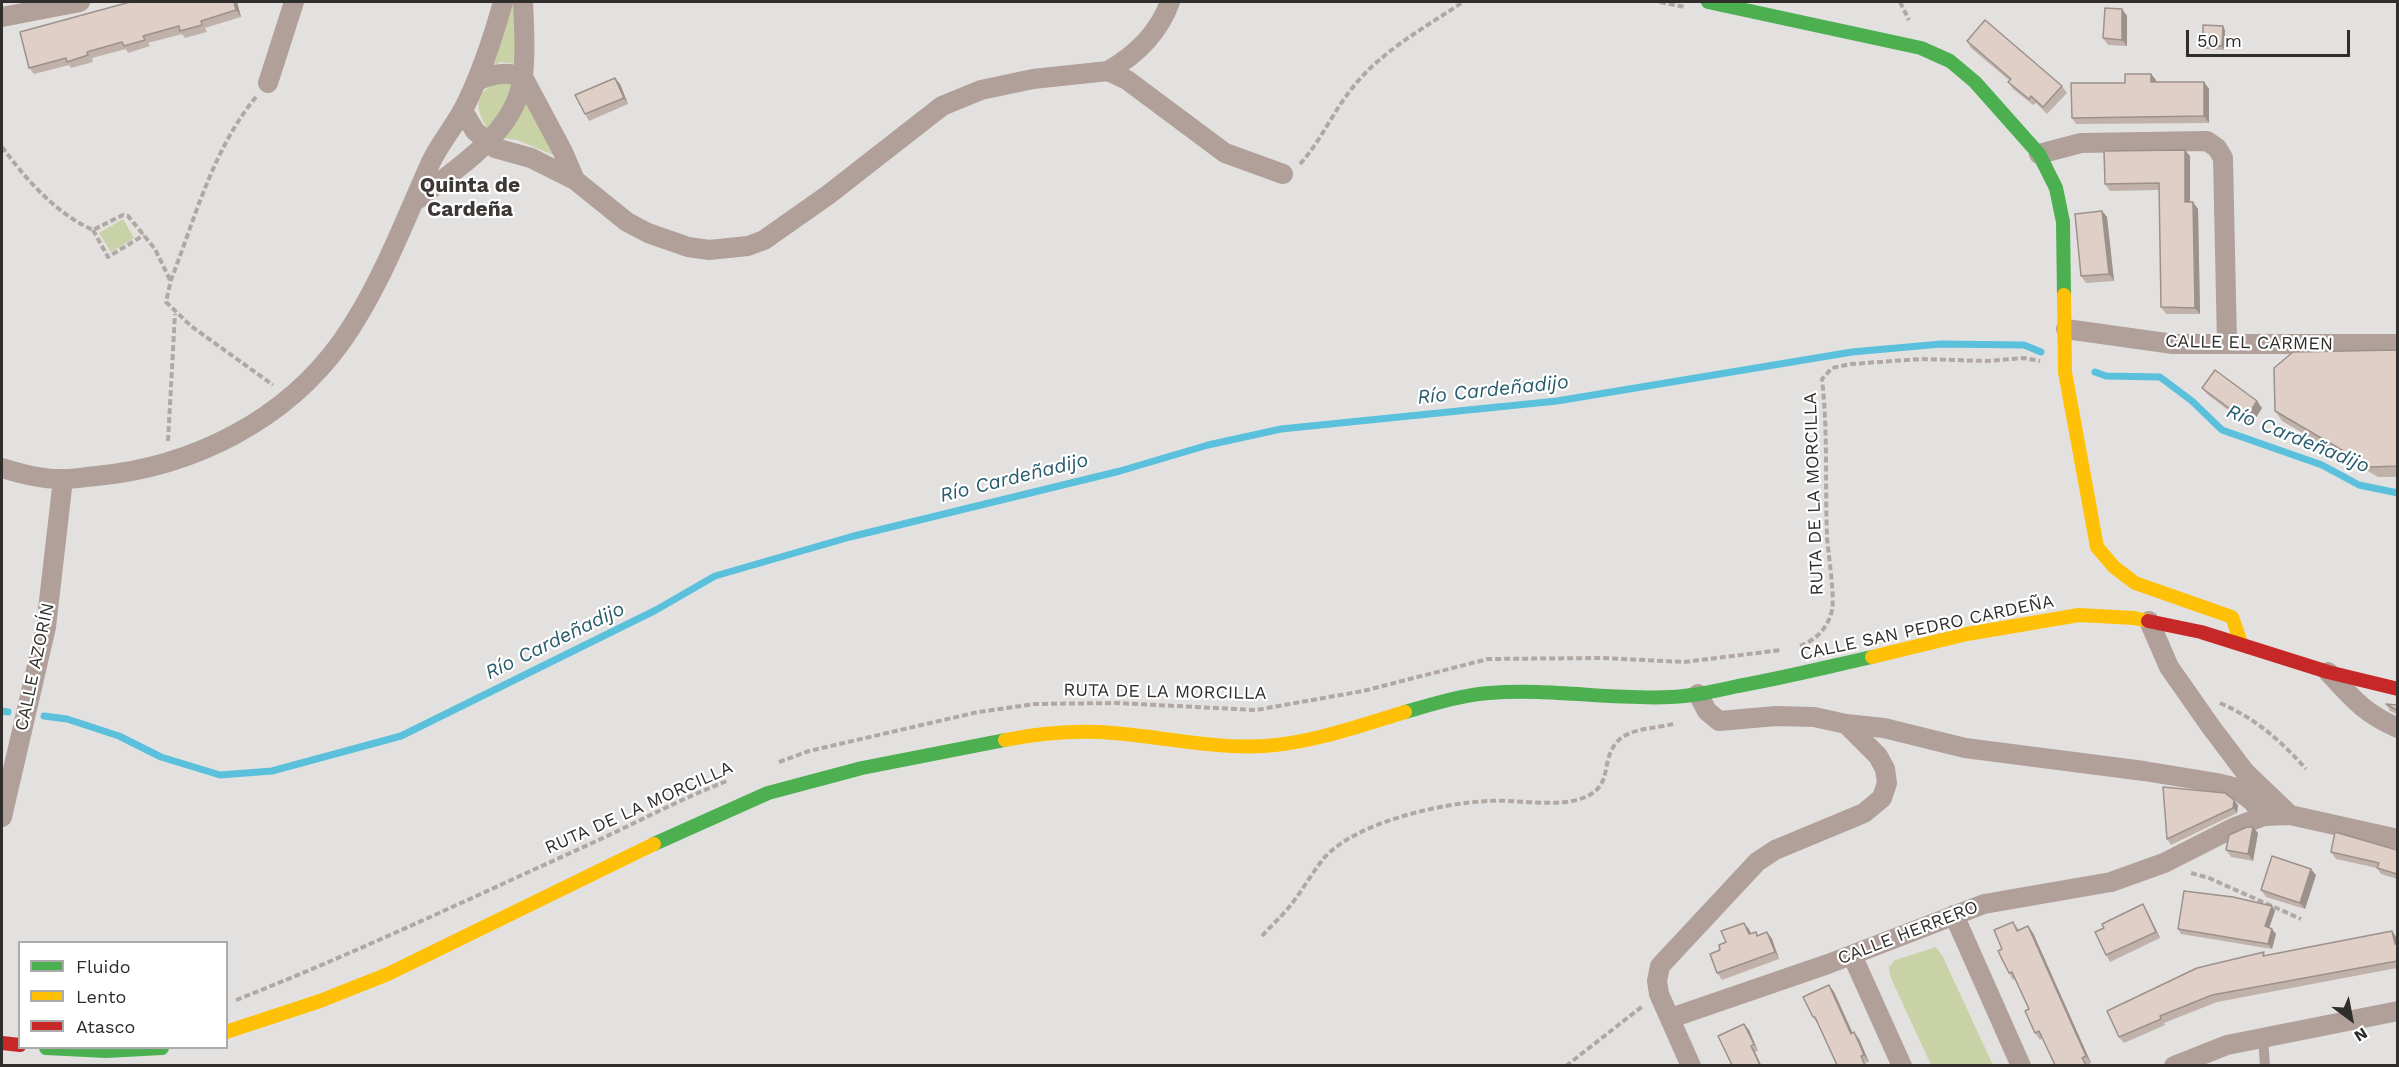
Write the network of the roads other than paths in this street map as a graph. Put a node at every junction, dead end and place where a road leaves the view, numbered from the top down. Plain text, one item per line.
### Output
1 (80, 2) edge
2 (294, 2) edge
3 (503, 2) edge
4 (523, 2) edge
5 (1170, 2) edge
6 (1708, 2) edge
7 (2, 17) edge
8 (1108, 71) junction
9 (523, 77) junction
10 (477, 81) junction
11 (268, 83) road end
12 (463, 111) junction
13 (487, 143) junction
14 (2039, 154) junction
15 (1284, 174) road end
16 (575, 180) junction
17 (414, 202) junction
18 (2066, 329) junction
19 (2227, 344) junction
20 (2397, 344) edge
21 (2, 468) edge
22 (63, 479) junction
23 (2149, 621) junction
24 (2241, 644) junction
25 (2328, 672) junction
26 (2397, 689) edge
27 (1702, 703) junction
28 (1846, 724) junction
29 (2397, 728) edge
30 (2290, 815) junction
31 (2264, 816) junction
32 (2, 817) edge
33 (2397, 839) edge
34 (1954, 915) junction
35 (1852, 955) junction
36 (2397, 1011) edge
37 (1671, 1018) junction
38 (2, 1028) edge
39 (228, 1031) edge
40 (2264, 1037) junction
41 (18, 1039) edge
42 (2, 1043) edge
43 (18, 1045) edge
44 (76, 1049) edge
45 (134, 1049) edge
46 (1691, 1065) edge
47 (1902, 1065) edge
48 (2021, 1065) edge
49 (2174, 1065) edge
50 (2265, 1065) edge

1 - 7 street
2 - 11 street
3 - 10 street
4 - 9 street
5 - 8 street
6 - 14 main road
8 - 15 street
8 - 16 street
9 - 10 street
9 - 13 street
9 - 16 street
10 - 12 street
12 - 13 street
12 - 17 street
13 - 16 street
13 - 17 street
14 - 18 main road
14 - 19 street
17 - 22 street
18 - 19 street, CALLE EL CARMEN
18 - 24 main road
19 - 20 street, CALLE EL CARMEN
21 - 22 street
22 - 32 street, CALLE AZORÍN
23 - 24 main road, CALLE SAN PEDRO CARDEÑA
23 - 27 main road, CALLE SAN PEDRO CARDEÑA
23 - 30 street
24 - 25 main road, CALLE SAN PEDRO CARDEÑA
25 - 26 main road, CALLE SAN PEDRO CARDEÑA
25 - 29 street
27 - 28 street
27 - 39 main road, CALLE SAN PEDRO CARDEÑA
28 - 31 street
28 - 37 street
30 - 31 street, CALLE HERRERO
30 - 33 street, CALLE HERRERO
31 - 34 street, CALLE HERRERO
34 - 35 street, CALLE HERRERO
34 - 48 street
35 - 37 street, CALLE HERRERO
35 - 47 street
36 - 40 street
37 - 46 street
38 - 41 street
40 - 49 street
40 - 50 lane
42 - 43 main road
44 - 45 main road

